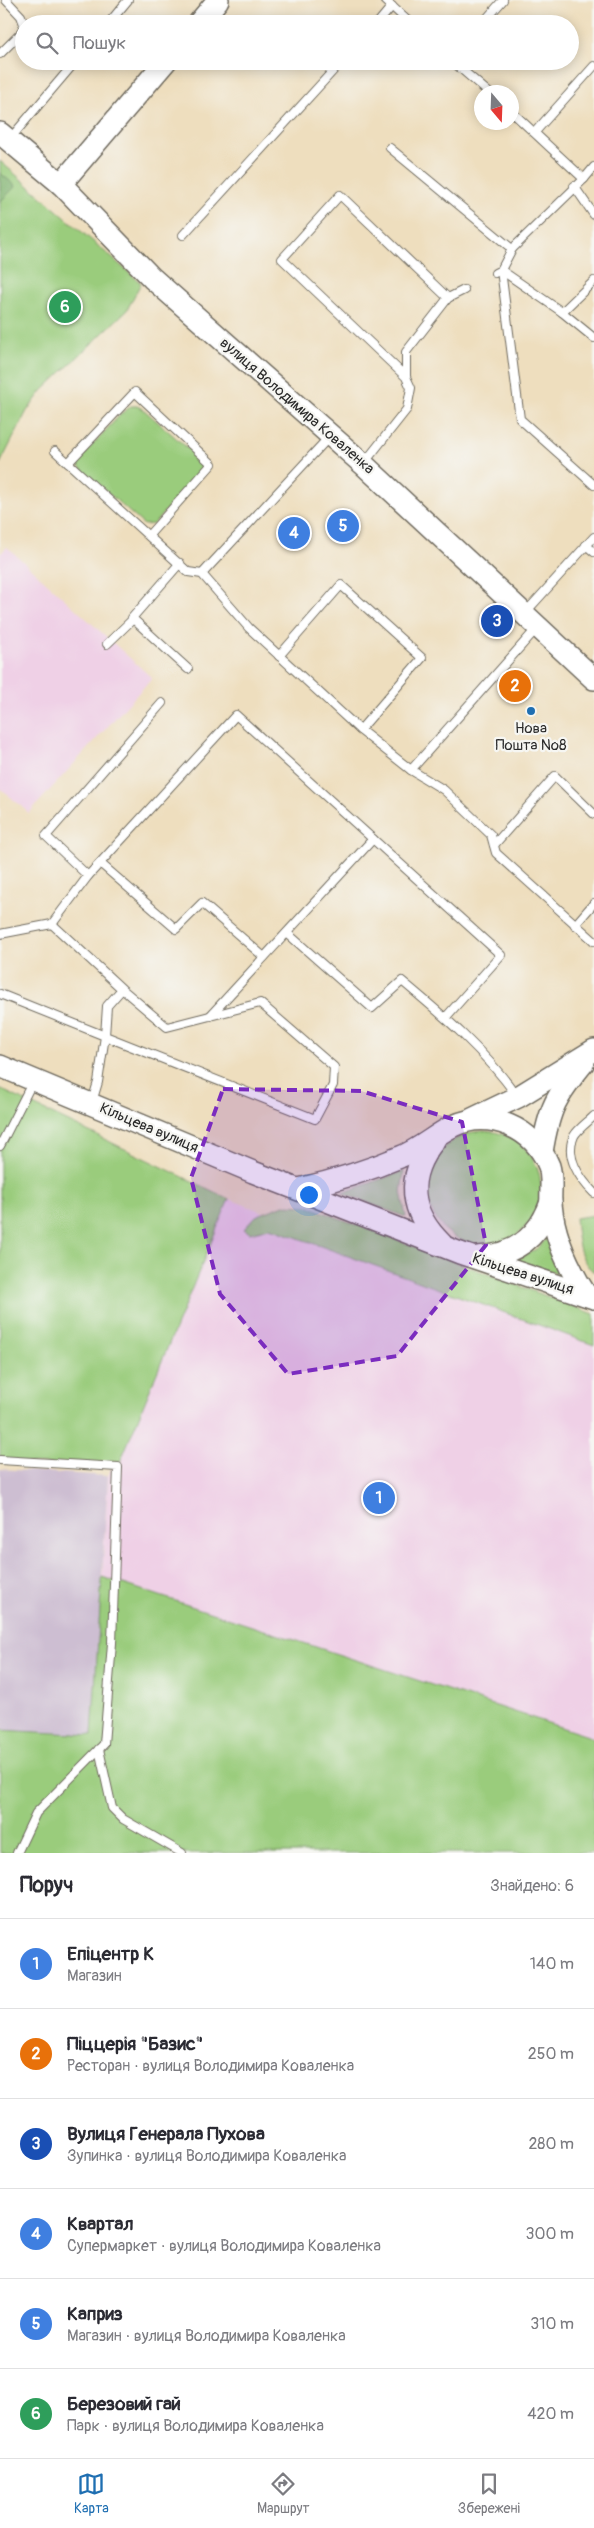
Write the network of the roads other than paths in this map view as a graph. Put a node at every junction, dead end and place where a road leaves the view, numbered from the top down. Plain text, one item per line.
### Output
1 (6, 0) edge
2 (128, 0) edge
3 (218, 0) edge
4 (385, 0) edge
5 (503, 0) edge
6 (392, 6) junction
7 (21, 15) edge
8 (116, 15) edge
9 (206, 15) edge
10 (384, 15) edge
11 (402, 15) edge
12 (490, 15) edge
13 (15, 39) edge
14 (0, 54) edge
15 (594, 66) edge
16 (67, 70) edge
17 (158, 70) edge
18 (334, 70) edge
19 (462, 70) edge
20 (480, 85) edge
21 (519, 118) edge
22 (535, 132) junction
23 (5, 136) edge
24 (390, 148) dead end
25 (594, 167) edge
26 (584, 179) junction
27 (61, 184) junction
28 (574, 186) junction
29 (594, 216) edge
30 (183, 235) dead end
31 (512, 249) junction
32 (498, 271) junction
33 (594, 281) edge
34 (464, 290) dead end
35 (448, 298) junction
36 (562, 312) junction
37 (594, 338) edge
38 (406, 377) junction
39 (331, 435) junction
40 (55, 451) dead end
41 (68, 463) junction
42 (363, 464) junction
43 (594, 485) edge
44 (149, 535) junction
45 (594, 537) edge
46 (586, 545) junction
47 (594, 552) edge
48 (180, 563) junction
49 (202, 574) junction
50 (133, 619) junction
51 (531, 621) junction
52 (107, 644) dead end
53 (279, 656) junction
54 (188, 670) dead end
55 (594, 679) edge
56 (162, 703) dead end
57 (360, 730) junction
58 (411, 770) junction
59 (594, 814) edge
60 (373, 839) junction
61 (494, 844) junction
62 (100, 863) junction
63 (88, 876) junction
64 (594, 903) edge
65 (52, 924) junction
66 (575, 925) junction
67 (287, 933) junction
68 (0, 934) edge
69 (594, 941) edge
70 (264, 957) junction
71 (122, 989) junction
72 (0, 994) edge
73 (210, 1016) junction
74 (446, 1017) junction
75 (105, 1036) junction
76 (594, 1050) edge
77 (0, 1066) edge
78 (33, 1081) junction
79 (518, 1097) junction
80 (91, 1104) junction
81 (594, 1116) edge
82 (471, 1120) junction
83 (436, 1138) junction
84 (0, 1146) edge
85 (542, 1152) junction
86 (299, 1189) junction
87 (594, 1193) edge
88 (551, 1202) junction
89 (460, 1253) junction
90 (590, 1296) edge
91 (0, 1460) edge
92 (100, 1749) junction
93 (17, 1853) edge
94 (182, 1853) edge

1 - 7 lane
2 - 8 lane
3 - 9 main road
4 - 6 lane
5 - 12 lane
6 - 10 lane
6 - 11 lane
13 - 14 lane
15 - 22 lane
16 - 23 lane
17 - 27 main road
18 - 30 lane
19 - 20 lane
21 - 22 lane
22 - 26 lane
23 - 27 main road, вулиця Володимира Коваленка
24 - 31 lane
25 - 26 lane
26 - 28 lane
27 - 39 main road, вулиця Володимира Коваленка
28 - 29 lane
28 - 31 lane
31 - 32 lane
32 - 36 lane
32 - 43 lane
33 - 36 lane
34 - 35 lane
35 - 38 lane
35 - 38 lane
36 - 37 lane
38 - 42 lane
39 - 42 main road, вулиця Володимира Коваленка
39 - 49 lane
40 - 41 lane
41 - 44 lane
41 - 44 lane
42 - 51 main road, вулиця Володимира Коваленка
44 - 48 lane
45 - 46 lane
46 - 47 lane
46 - 51 lane
48 - 49 lane
48 - 50 lane
49 - 53 lane
50 - 52 lane
50 - 54 lane
51 - 55 main road, вулиця Володимира Коваленка
51 - 58 lane
53 - 57 lane
53 - 57 lane
56 - 63 lane
57 - 58 lane
58 - 61 lane
59 - 61 lane
60 - 62 lane
60 - 67 lane
60 - 74 lane
61 - 66 lane
62 - 63 lane
62 - 70 lane
63 - 65 lane
64 - 66 lane
65 - 68 lane
65 - 71 lane
66 - 69 lane
67 - 70 lane
67 - 74 lane
70 - 73 lane
71 - 73 lane
71 - 75 lane
72 - 75 lane
73 - 75 lane
74 - 79 lane
75 - 80 lane
76 - 79 main road
76 - 85 main road
77 - 78 main road, Кільцева вулиця
78 - 80 main road, Кільцева вулиця
78 - 84 lane
79 - 82 main road
80 - 86 main road, Кільцева вулиця
81 - 87 lane
82 - 83 main road, Кільцева вулиця
82 - 85 main road, Кільцева вулиця
83 - 86 main road, Кільцева вулиця
83 - 89 main road, Кільцева вулиця
85 - 88 main road, Кільцева вулиця
86 - 89 main road, Кільцева вулиця
88 - 89 main road, Кільцева вулиця
88 - 90 main road, Кільцева вулиця
89 - 90 main road, Кільцева вулиця
91 - 92 lane
92 - 93 lane
92 - 94 lane

